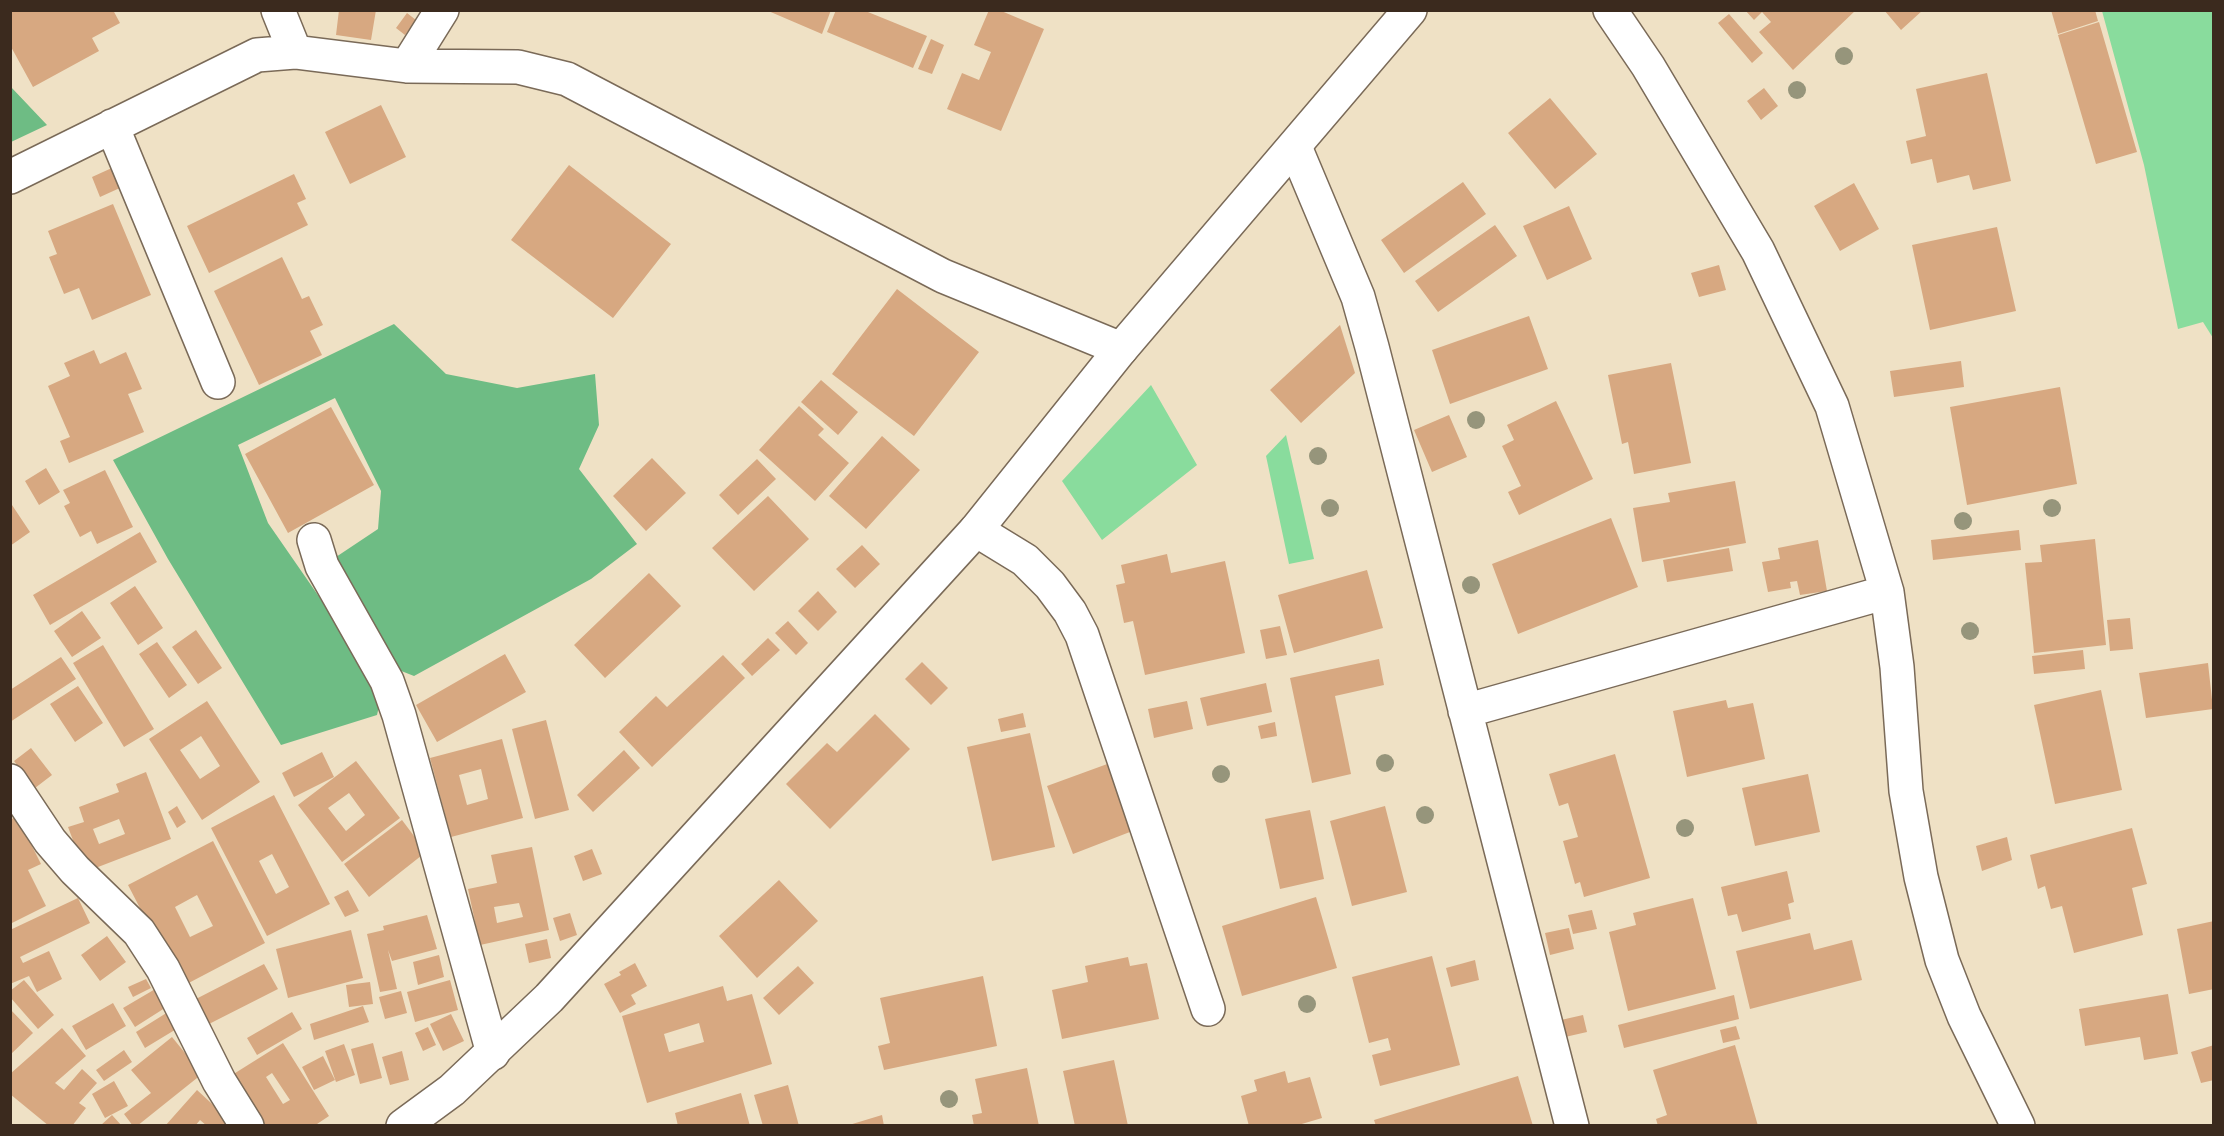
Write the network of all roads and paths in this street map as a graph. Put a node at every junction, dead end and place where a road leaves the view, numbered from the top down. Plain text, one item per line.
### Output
1 (278, 10) edge
2 (442, 10) edge
3 (1410, 10) edge
4 (1610, 10) edge
5 (295, 52) junction
6 (407, 66) junction
7 (112, 126) junction
8 (1295, 147) junction
9 (10, 177) edge
10 (1121, 349) junction
11 (218, 382) dead end
12 (976, 530) junction
13 (314, 540) dead end
14 (1887, 592) junction
15 (1465, 711) junction
16 (10, 781) edge
17 (1208, 1009) dead end
18 (493, 1053) junction
19 (247, 1125) edge
20 (403, 1125) edge
21 (1572, 1125) edge
22 (2018, 1125) edge

1 - 5 street
2 - 6 street
3 - 8 street
4 - 14 street
5 - 6 street
5 - 7 street
6 - 10 street
7 - 9 street
7 - 11 street
8 - 10 street
8 - 15 street
10 - 12 street
12 - 17 street
12 - 18 street
13 - 18 street
14 - 15 street
14 - 22 street
15 - 21 street
16 - 19 street
18 - 20 street

